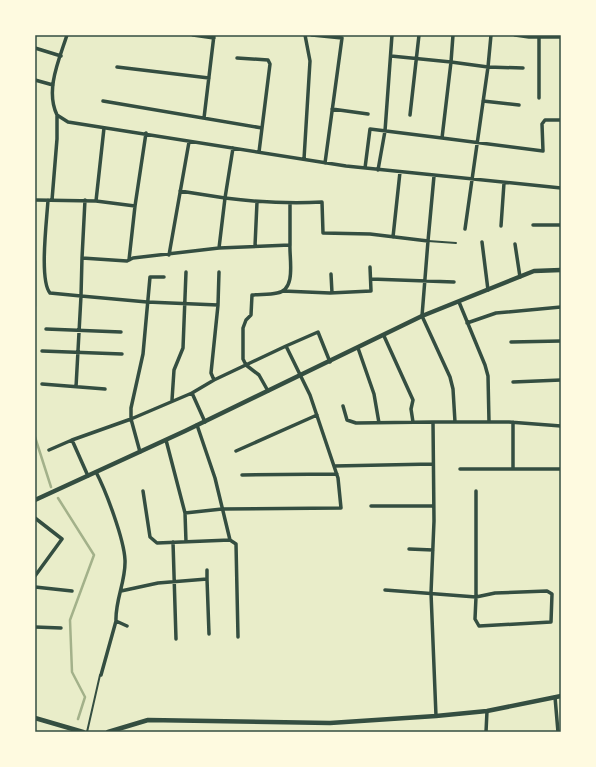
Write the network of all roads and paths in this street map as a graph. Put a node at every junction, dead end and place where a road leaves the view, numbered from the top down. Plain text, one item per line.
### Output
1 (67, 35) edge
2 (192, 35) edge
3 (305, 35) edge
4 (312, 35) edge
5 (392, 35) edge
6 (419, 35) edge
7 (453, 35) edge
8 (491, 35) edge
9 (516, 35) edge
10 (214, 37) edge
11 (539, 37) junction
12 (561, 37) edge
13 (35, 48) edge
14 (61, 56) junction
15 (391, 56) junction
16 (238, 58) dead end
17 (416, 58) junction
18 (451, 62) junction
19 (117, 67) dead end
20 (488, 67) junction
21 (524, 68) dead end
22 (209, 78) junction
23 (35, 80) edge
24 (53, 86) junction
25 (539, 98) dead end
26 (103, 101) dead end
27 (483, 101) junction
28 (519, 105) dead end
29 (332, 109) junction
30 (368, 114) dead end
31 (57, 115) junction
32 (410, 115) dead end
33 (204, 118) junction
34 (561, 120) edge
35 (104, 128) junction
36 (262, 128) junction
37 (385, 131) junction
38 (146, 133) junction
39 (442, 138) junction
40 (477, 141) junction
41 (188, 142) junction
42 (233, 148) junction
43 (259, 152) junction
44 (304, 160) junction
45 (325, 163) junction
46 (365, 168) junction
47 (378, 170) junction
48 (400, 172) junction
49 (434, 176) junction
50 (472, 180) junction
51 (504, 183) junction
52 (561, 188) edge
53 (180, 191) junction
54 (224, 198) junction
55 (35, 200) edge
56 (50, 200) junction
57 (85, 200) junction
58 (96, 201) junction
59 (257, 202) junction
60 (290, 203) junction
61 (134, 206) junction
62 (561, 225) edge
63 (501, 226) dead end
64 (533, 226) dead end
65 (465, 229) dead end
66 (393, 237) junction
67 (428, 241) junction
68 (482, 242) dead end
69 (456, 243) dead end
70 (515, 244) dead end
71 (290, 245) junction
72 (254, 246) junction
73 (218, 248) junction
74 (169, 255) junction
75 (82, 258) junction
76 (129, 260) junction
77 (370, 267) dead end
78 (561, 270) edge
79 (186, 272) dead end
80 (219, 272) dead end
81 (331, 274) dead end
82 (164, 277) dead end
83 (520, 277) junction
84 (371, 279) junction
85 (424, 282) junction
86 (454, 282) dead end
87 (488, 290) junction
88 (283, 292) junction
89 (332, 293) junction
90 (81, 296) junction
91 (147, 302) junction
92 (184, 302) junction
93 (459, 302) junction
94 (218, 305) junction
95 (561, 307) edge
96 (422, 316) junction
97 (467, 323) junction
98 (46, 329) dead end
99 (79, 330) junction
100 (121, 332) dead end
101 (384, 336) junction
102 (561, 341) edge
103 (512, 342) dead end
104 (286, 346) junction
105 (358, 348) junction
106 (42, 350) dead end
107 (78, 352) junction
108 (122, 354) dead end
109 (330, 362) junction
110 (246, 365) junction
111 (300, 376) junction
112 (214, 380) junction
113 (561, 380) edge
114 (512, 382) dead end
115 (42, 384) dead end
116 (76, 387) junction
117 (105, 389) dead end
118 (268, 391) junction
119 (192, 393) junction
120 (172, 400) junction
121 (343, 406) dead end
122 (317, 415) junction
123 (131, 419) junction
124 (205, 422) junction
125 (413, 422) junction
126 (433, 422) junction
127 (455, 422) junction
128 (489, 422) junction
129 (513, 422) junction
130 (379, 423) junction
131 (197, 425) junction
132 (561, 426) edge
133 (72, 440) junction
134 (166, 440) junction
135 (49, 450) dead end
136 (236, 451) dead end
137 (140, 452) junction
138 (433, 464) junction
139 (334, 466) junction
140 (513, 468) junction
141 (460, 469) dead end
142 (561, 469) edge
143 (96, 472) junction
144 (337, 474) junction
145 (242, 475) dead end
146 (88, 476) junction
147 (143, 491) dead end
148 (476, 491) dead end
149 (35, 500) edge
150 (371, 506) dead end
151 (434, 506) junction
152 (222, 509) junction
153 (185, 513) junction
154 (35, 518) edge
155 (230, 540) junction
156 (173, 542) junction
157 (186, 542) junction
158 (409, 549) dead end
159 (433, 550) junction
160 (207, 570) dead end
161 (35, 576) edge
162 (207, 579) junction
163 (173, 582) junction
164 (35, 587) edge
165 (385, 590) dead end
166 (72, 591) dead end
167 (121, 591) junction
168 (431, 593) junction
169 (476, 597) junction
170 (116, 621) junction
171 (127, 626) dead end
172 (35, 627) edge
173 (61, 628) dead end
174 (209, 634) dead end
175 (238, 637) dead end
176 (176, 639) dead end
177 (100, 674) joint
178 (561, 696) edge
179 (555, 697) junction
180 (487, 711) junction
181 (436, 716) junction
182 (35, 718) edge
183 (83, 732) edge
184 (87, 732) edge
185 (108, 732) edge
186 (486, 732) edge
187 (558, 732) edge

1 - 14 street
2 - 10 street
3 - 44 street
4 - 29 street
5 - 15 street
6 - 17 street
7 - 18 street
8 - 20 street
9 - 11 street
10 - 22 street
11 - 12 street
11 - 25 street
13 - 14 street
14 - 24 street
15 - 17 street
15 - 37 street
16 - 36 street
17 - 18 street
17 - 32 street
18 - 20 street
18 - 39 street
19 - 22 street
20 - 21 street
20 - 27 street
22 - 33 street
23 - 24 street
24 - 31 street
26 - 33 street
27 - 28 street
27 - 40 street
29 - 30 street
29 - 45 street
31 - 35 street
31 - 56 street
33 - 36 street
34 - 40 street
35 - 38 street
35 - 58 street
36 - 43 street
37 - 39 street
37 - 46 street
37 - 47 street
38 - 41 street
38 - 61 street
39 - 40 street
40 - 50 street
41 - 42 street
41 - 53 street
42 - 43 street
42 - 54 street
43 - 44 street
44 - 45 street
45 - 46 street
46 - 47 street
47 - 48 street
48 - 49 street
48 - 66 street
49 - 50 street
49 - 67 street
50 - 51 street
50 - 65 street
51 - 52 street
51 - 63 street
53 - 54 street
53 - 74 street
54 - 59 street
54 - 73 street
55 - 56 street
56 - 57 street
56 - 90 street
57 - 58 street
57 - 75 street
58 - 61 street
59 - 60 street
59 - 72 street
60 - 66 street
60 - 71 street
61 - 76 street
62 - 64 street
66 - 67 street
67 - 69 lane
67 - 85 street
68 - 87 street
70 - 83 street
71 - 72 street
71 - 88 street
72 - 73 street
73 - 74 street
74 - 76 street
75 - 76 street
75 - 90 street
77 - 84 street
78 - 83 street
79 - 92 street
80 - 94 street
81 - 89 street
82 - 91 street
83 - 87 street
84 - 85 street
84 - 89 street
85 - 86 street
85 - 96 street
87 - 93 street
88 - 89 street
88 - 110 street
90 - 91 street
90 - 99 street
91 - 92 street
91 - 123 street
92 - 94 street
92 - 120 street
93 - 96 street
93 - 97 street
94 - 112 street
95 - 97 street
96 - 101 street
96 - 127 street
97 - 128 street
98 - 99 street
99 - 100 street
99 - 107 street
101 - 105 street
101 - 125 street
102 - 103 street
104 - 109 street
104 - 110 street
104 - 111 street
105 - 109 street
105 - 130 street
106 - 107 street
107 - 108 street
107 - 116 street
109 - 111 street
110 - 112 street
110 - 118 street
111 - 118 street
111 - 122 street
112 - 119 street
113 - 114 street
115 - 116 street
116 - 117 street
118 - 124 street
119 - 120 street
119 - 124 street
120 - 123 street
121 - 130 street
122 - 136 street
122 - 139 street
123 - 133 street
123 - 137 street
124 - 131 street
125 - 126 street
125 - 130 street
126 - 127 street
126 - 138 street
127 - 128 street
128 - 129 street
129 - 132 street
129 - 140 street
131 - 134 street
131 - 152 street
133 - 135 street
133 - 146 street
134 - 137 street
134 - 153 street
137 - 143 street
138 - 139 street
138 - 151 street
139 - 144 street
140 - 141 street
140 - 142 street
143 - 146 street
143 - 167 street
144 - 145 street
144 - 152 street
146 - 149 street
147 - 156 street
148 - 169 street
150 - 151 street
151 - 159 street
152 - 153 street
152 - 155 street
153 - 157 street
154 - 161 street
155 - 157 street
155 - 175 street
156 - 157 street
156 - 163 street
158 - 159 street
159 - 168 street
160 - 162 street
162 - 163 street
162 - 174 street
163 - 167 street
163 - 176 street
164 - 166 street
165 - 168 street
167 - 170 street
168 - 169 street
168 - 181 street
169 - 169 street
170 - 171 street
170 - 177 street
172 - 173 street
177 - 184 lane
178 - 179 street
179 - 180 street
179 - 187 street
180 - 181 street
180 - 186 street
181 - 185 street
182 - 183 street

